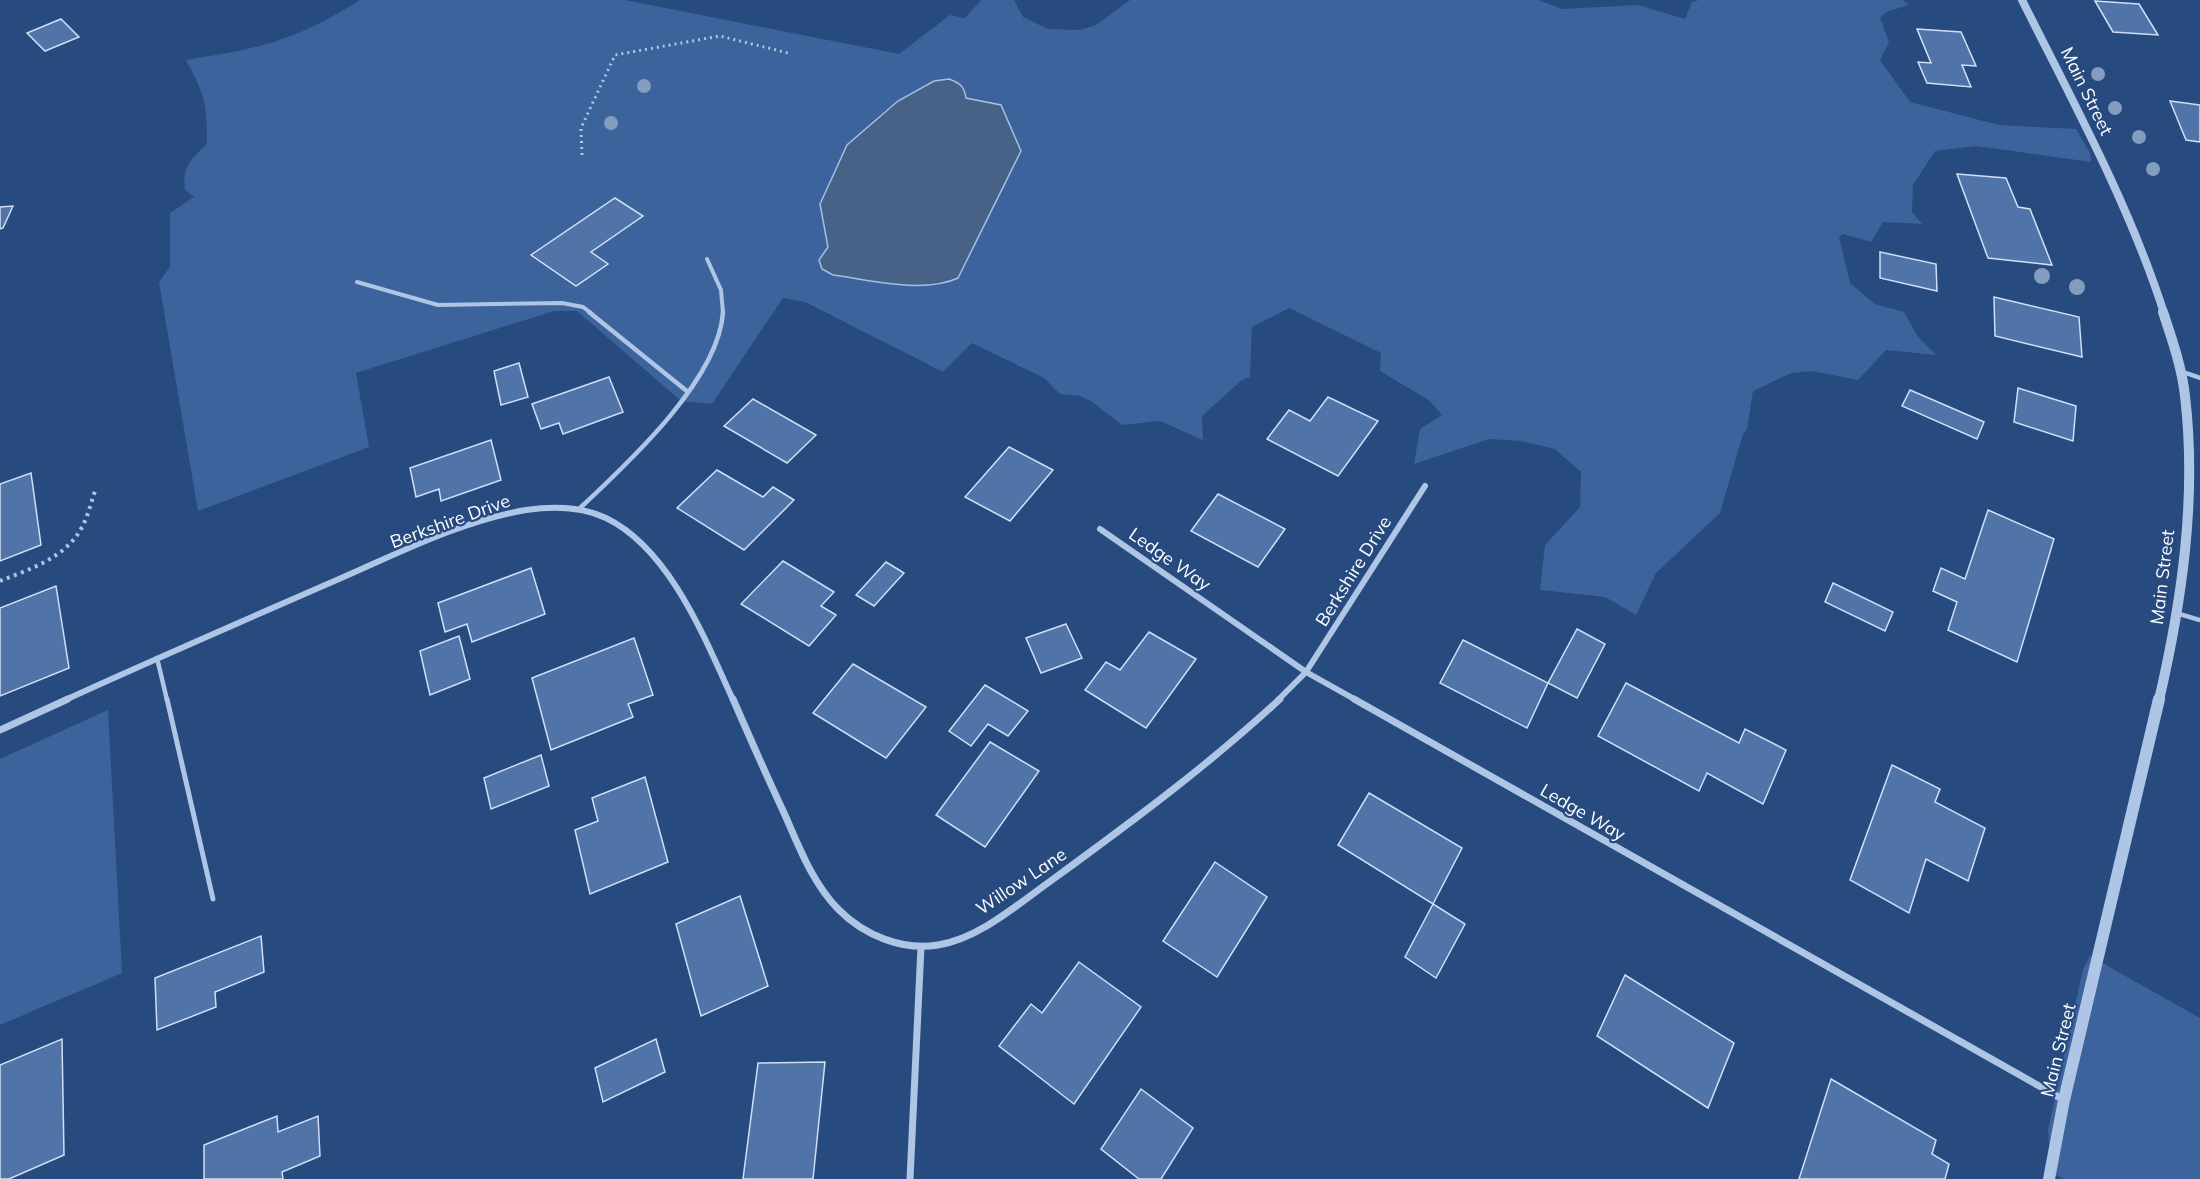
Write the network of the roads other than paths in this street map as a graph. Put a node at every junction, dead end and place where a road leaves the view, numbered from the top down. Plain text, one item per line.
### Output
1 (2022, 0) edge
2 (707, 259) dead end
3 (357, 282) dead end
4 (2180, 371) junction
5 (2200, 378) edge
6 (688, 392) junction
7 (1425, 486) dead end
8 (579, 508) junction
9 (1100, 529) dead end
10 (2176, 613) junction
11 (2200, 620) edge
12 (157, 658) junction
13 (1306, 672) junction
14 (0, 730) edge
15 (213, 899) dead end
16 (921, 947) junction
17 (2064, 1100) junction
18 (910, 1179) edge
19 (2049, 1179) edge

1 - 4 street, Main Street
2 - 6 lane
3 - 6 lane
4 - 5 lane
4 - 10 street, Main Street
6 - 8 lane
7 - 13 street, Berkshire Drive
8 - 12 street, Berkshire Drive
8 - 16 street, Berkshire Drive
9 - 13 street, Ledge Way
10 - 11 lane
10 - 17 street, Main Street
12 - 14 street, Berkshire Drive
12 - 15 lane
13 - 16 street, Willow Lane
13 - 17 street, Ledge Way
16 - 18 street
17 - 19 street, Main Street

